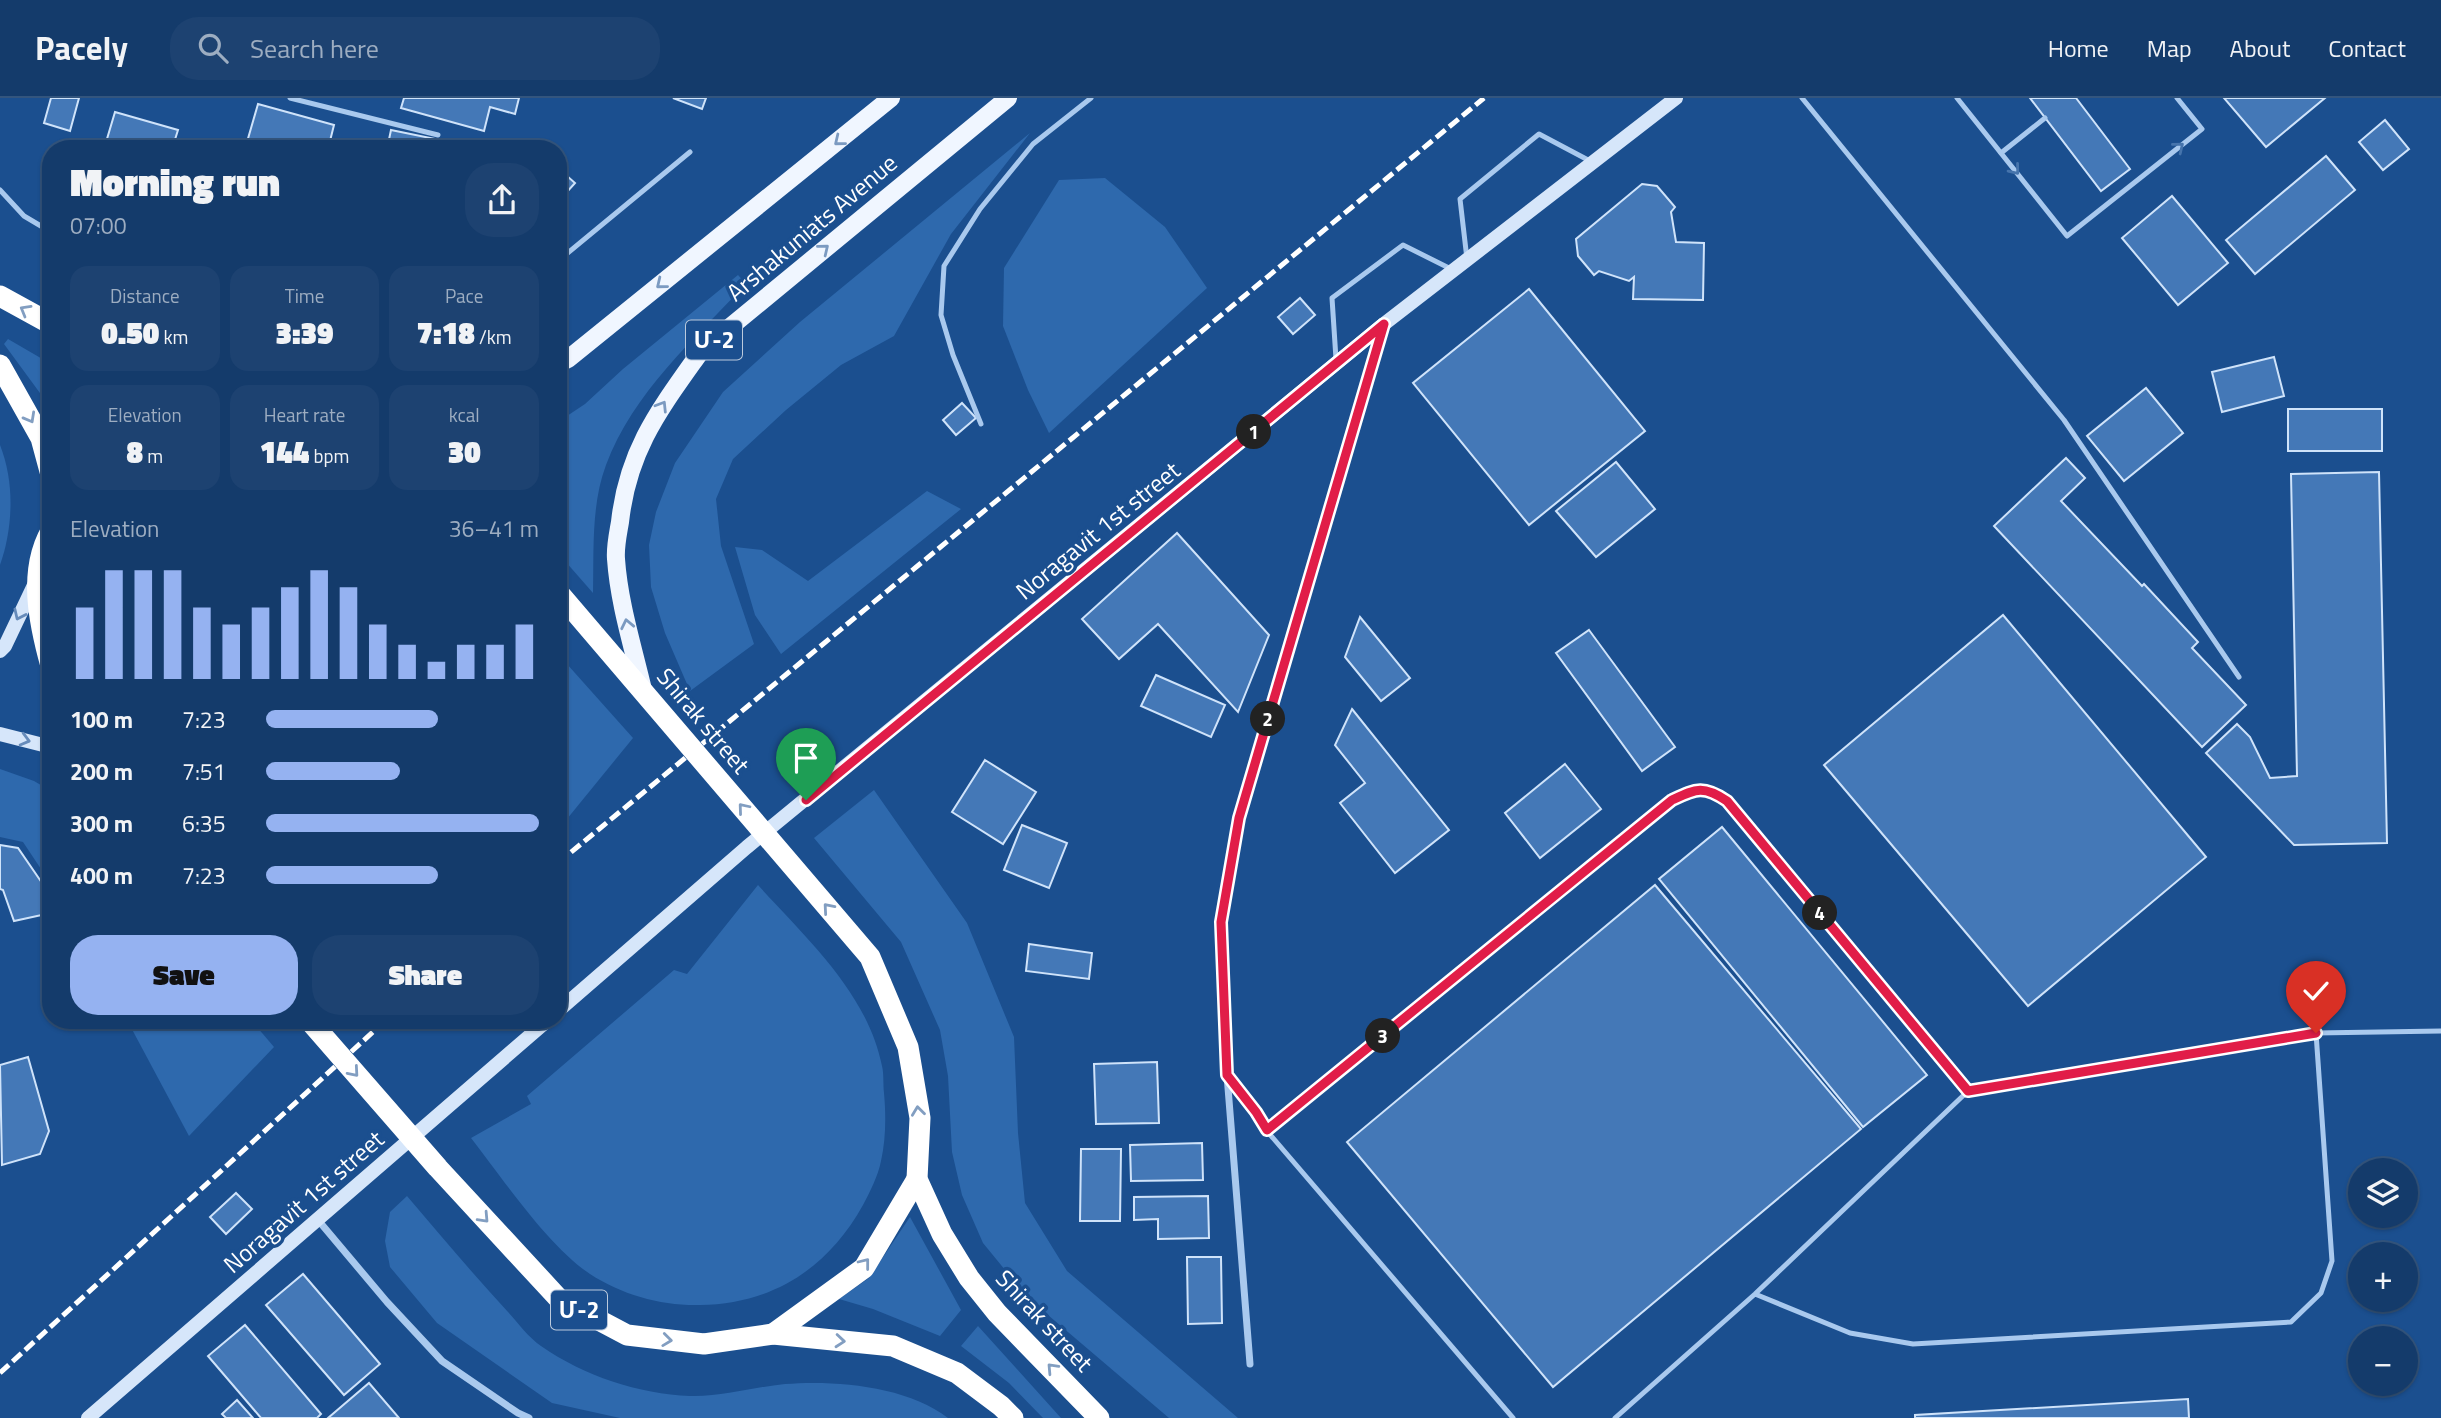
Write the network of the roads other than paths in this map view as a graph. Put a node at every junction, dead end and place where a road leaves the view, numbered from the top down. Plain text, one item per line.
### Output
1 (290, 98) edge
2 (891, 98) edge
3 (1008, 98) edge
4 (1091, 98) edge
5 (1676, 98) edge
6 (1802, 98) edge
7 (1956, 98) edge
8 (2177, 98) edge
9 (2045, 118) dead end
10 (438, 135) dead end
11 (690, 152) dead end
12 (2001, 153) junction
13 (1593, 163) junction
14 (0, 190) edge
15 (42, 227) edge
16 (567, 254) edge
17 (1467, 260) junction
18 (1454, 270) junction
19 (0, 296) edge
20 (42, 319) edge
21 (1384, 324) junction
22 (567, 360) edge
23 (1336, 364) junction
24 (0, 365) edge
25 (981, 424) dead end
26 (42, 442) edge
27 (42, 550) edge
28 (37, 578) junction
29 (567, 602) edge
30 (42, 622) edge
31 (0, 651) edge
32 (2239, 677) dead end
33 (643, 690) junction
34 (0, 734) edge
35 (42, 745) edge
36 (567, 1003) edge
37 (317, 1029) edge
38 (538, 1029) edge
39 (2441, 1031) edge
40 (2316, 1033) junction
41 (1227, 1075) junction
42 (1968, 1091) junction
43 (1267, 1130) junction
44 (917, 1179) junction
45 (318, 1220) junction
46 (1755, 1294) junction
47 (773, 1334) junction
48 (1250, 1364) dead end
49 (89, 1418) edge
50 (529, 1418) edge
51 (1013, 1418) edge
52 (1099, 1418) edge
53 (1513, 1418) edge
54 (1615, 1418) edge

1 - 10 lane
2 -> 22 main road, Arshakuniats Avenue
33 -> 3 main road, Arshakuniats Avenue / Մ-2
4 - 25 lane
5 - 13 main road, Noragavit 1st street
6 - 32 lane
7 - 12 lane
12 -> 8 lane
9 - 12 lane
11 - 16 lane
13 - 17 main road, Noragavit 1st street
13 - 17 lane
14 - 15 lane
17 - 18 main road, Noragavit 1st street
18 - 21 main road, Noragavit 1st street
18 - 23 lane
20 -> 19 highway
21 - 23 main road, Noragavit 1st street
21 - 41 street
23 - 36 main road, Noragavit 1st street
24 -> 26 highway
27 - 28 highway
28 - 30 highway
28 -> 31 main road
29 - 33 highway, Shirak street / Մ-2
44 -> 33 highway, Shirak street / Մ-2
34 -> 35 main road
37 -> 47 highway, Մ-2
38 - 45 main road, Noragavit 1st street
39 - 40 lane
40 - 42 lane
40 - 46 lane
41 - 43 lane
41 - 48 street
42 - 43 lane
42 - 46 lane
43 - 53 lane
47 -> 44 highway, Մ-2
52 -> 44 highway, Shirak street / Մ-2
45 - 49 main road, Noragavit 1st street
45 - 50 street
46 - 54 lane
47 -> 51 highway, Մ-2

